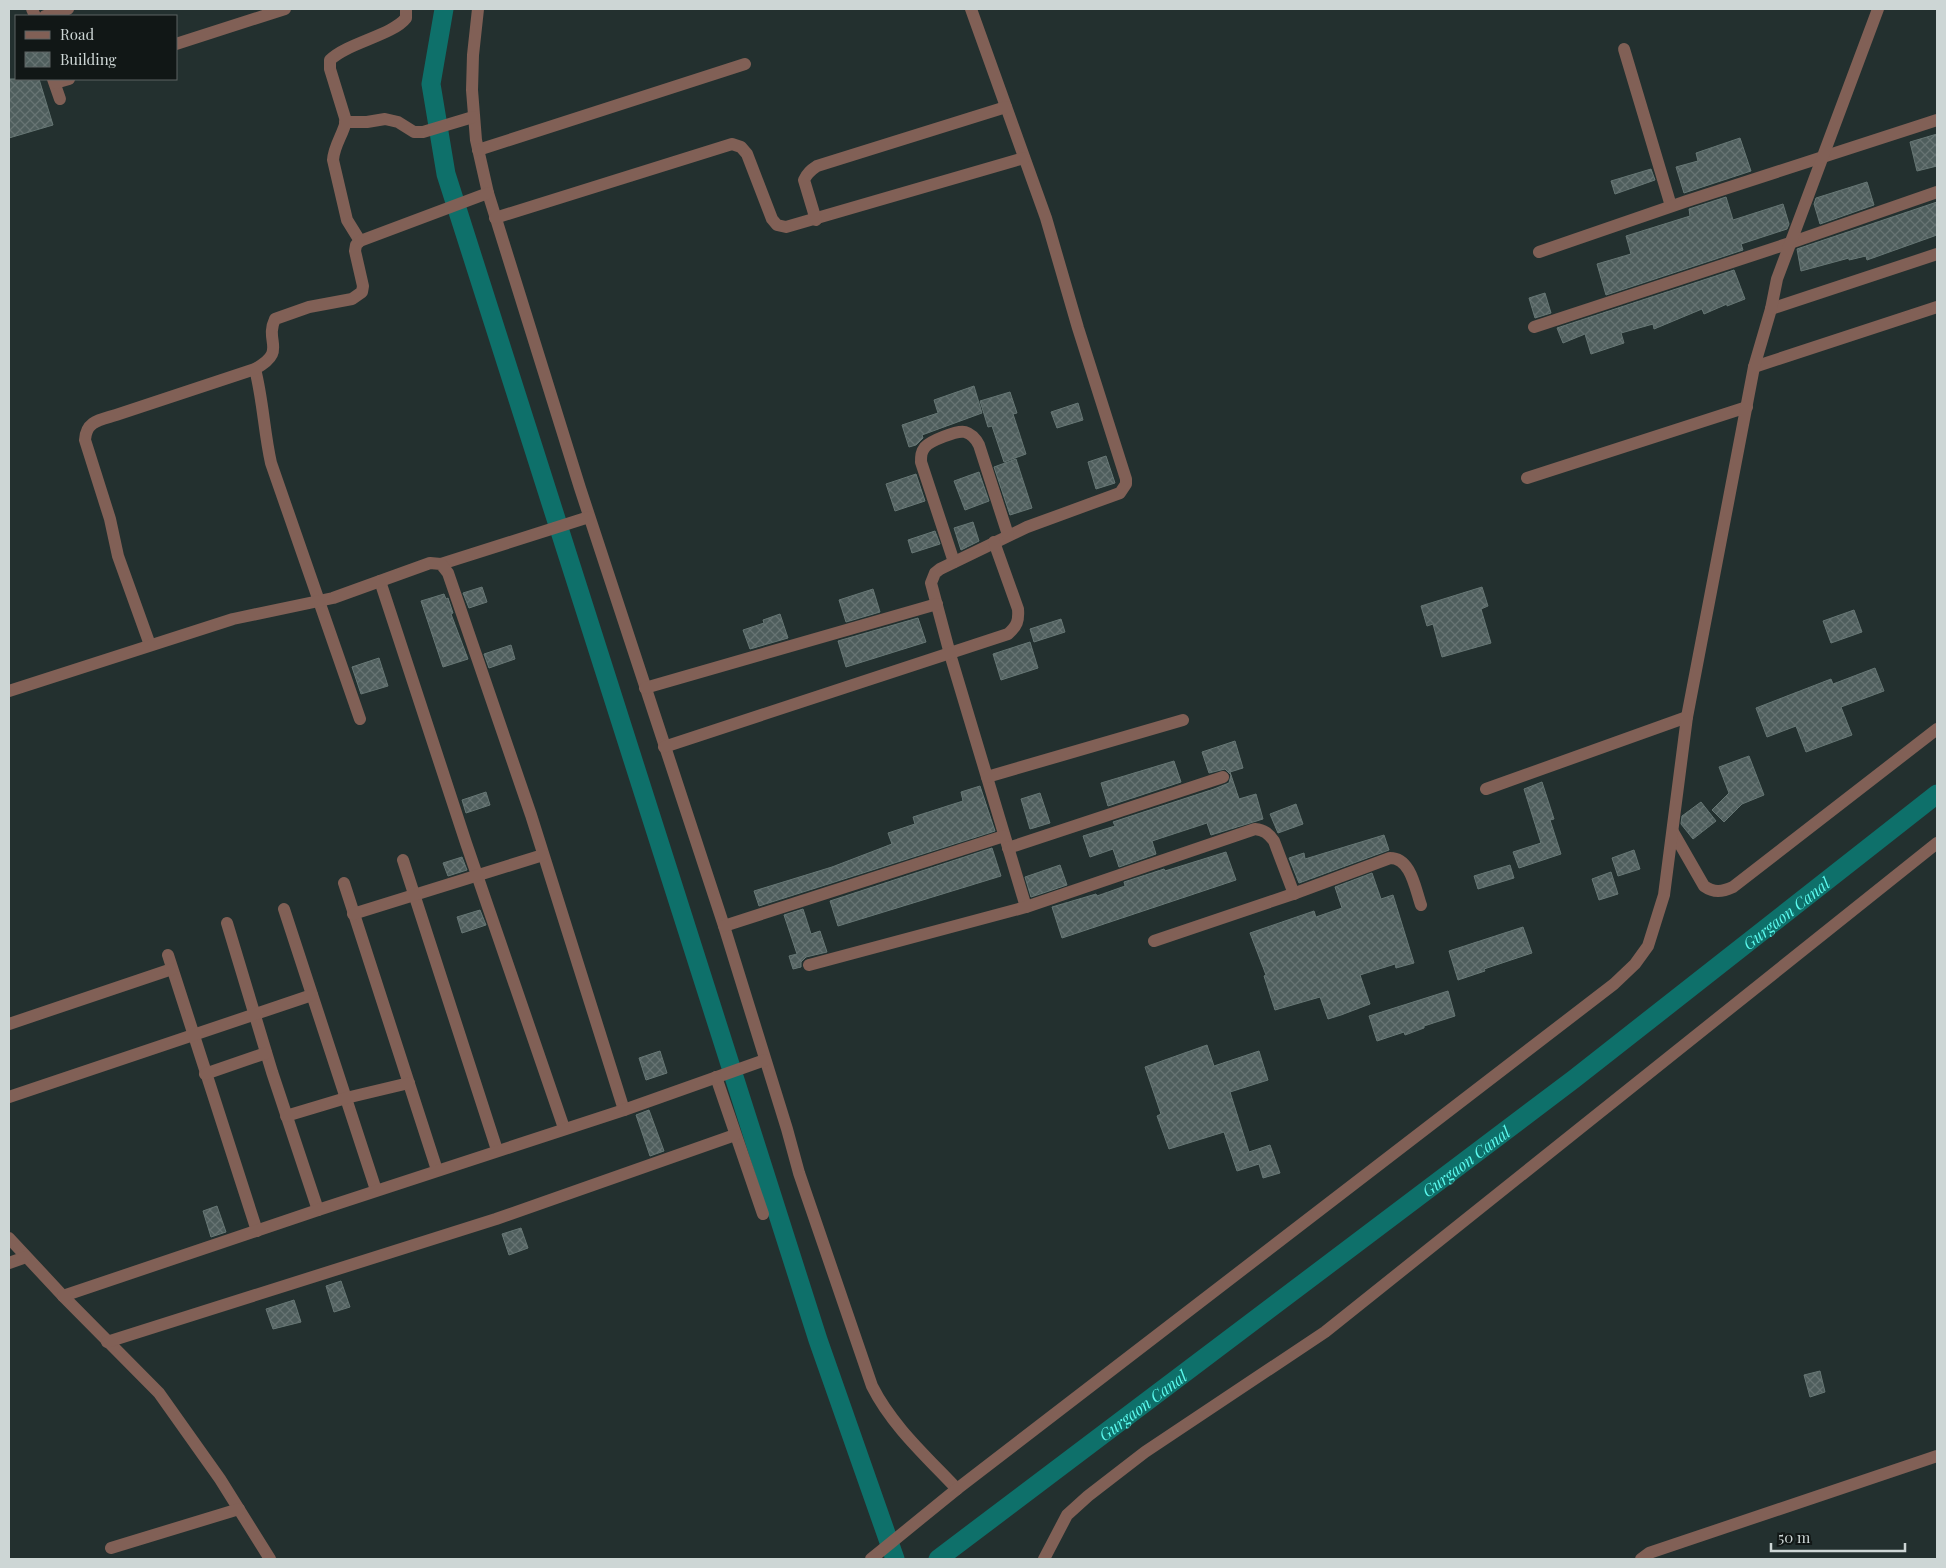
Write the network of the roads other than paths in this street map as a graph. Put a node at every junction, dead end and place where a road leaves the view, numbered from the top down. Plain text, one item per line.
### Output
1 (68, 9) edge
2 (285, 9) edge
3 (406, 9) edge
4 (478, 9) edge
5 (971, 9) edge
6 (1878, 9) edge
7 (48, 15) edge
8 (178, 43) edge
9 (1624, 49) dead end
10 (745, 64) dead end
11 (54, 81) edge
12 (60, 99) dead end
13 (1006, 107) junction
14 (473, 117) junction
15 (1937, 120) edge
16 (346, 122) junction
17 (478, 150) junction
18 (1024, 158) junction
19 (1821, 159) junction
20 (1937, 192) edge
21 (488, 193) junction
22 (1671, 206) junction
23 (495, 218) junction
24 (816, 220) junction
25 (360, 241) junction
26 (1790, 243) junction
27 (1539, 252) dead end
28 (1937, 254) edge
29 (1937, 307) edge
30 (1771, 309) junction
31 (1534, 327) dead end
32 (1754, 367) junction
33 (255, 369) junction
34 (1747, 407) junction
35 (1527, 478) dead end
36 (589, 517) junction
37 (1008, 535) junction
38 (994, 542) junction
39 (954, 562) junction
40 (441, 564) junction
41 (380, 582) junction
42 (319, 602) junction
43 (937, 604) junction
44 (150, 645) junction
45 (950, 654) junction
46 (645, 688) junction
47 (9, 691) edge
48 (1687, 717) junction
49 (360, 719) dead end
50 (1183, 720) dead end
51 (1937, 729) edge
52 (664, 747) junction
53 (987, 777) junction
54 (1223, 777) dead end
55 (1486, 789) dead end
56 (1673, 832) junction
57 (1006, 842) junction
58 (1937, 843) edge
59 (543, 854) junction
60 (403, 860) dead end
61 (477, 876) junction
62 (344, 884) dead end
63 (1294, 894) junction
64 (414, 895) junction
65 (1421, 905) dead end
66 (1026, 908) junction
67 (284, 909) dead end
68 (353, 914) junction
69 (227, 923) dead end
70 (724, 926) junction
71 (1154, 941) dead end
72 (168, 955) dead end
73 (808, 965) dead end
74 (172, 970) junction
75 (312, 994) junction
76 (254, 1013) junction
77 (9, 1024) edge
78 (192, 1034) junction
79 (266, 1053) junction
80 (765, 1060) junction
81 (205, 1074) junction
82 (722, 1075) junction
83 (408, 1083) junction
84 (9, 1097) edge
85 (346, 1098) junction
86 (624, 1110) junction
87 (286, 1116) junction
88 (564, 1128) junction
89 (735, 1135) junction
90 (497, 1150) junction
91 (437, 1170) junction
92 (376, 1190) junction
93 (318, 1210) junction
94 (763, 1214) dead end
95 (257, 1231) junction
96 (9, 1238) edge
97 (26, 1257) junction
98 (9, 1263) edge
99 (63, 1296) junction
100 (108, 1342) junction
101 (1937, 1456) edge
102 (957, 1489) junction
103 (239, 1509) junction
104 (111, 1548) dead end
105 (270, 1559) edge
106 (871, 1559) edge
107 (1044, 1559) edge
108 (1641, 1559) edge

1 - 7 street
2 - 8 street
3 - 16 street
4 - 14 street
5 - 13 street
6 - 19 street
9 - 22 street
10 - 17 street
11 - 12 street
13 - 18 street
13 - 24 street
14 - 16 street
14 - 17 street
15 - 19 street
16 - 25 street
17 - 21 street
18 - 24 street
18 - 37 street
19 - 22 street
19 - 26 street
20 - 26 street
21 - 23 street
21 - 25 street
22 - 27 street
23 - 24 street
23 - 36 street
25 - 33 street
26 - 30 street
26 - 31 street
28 - 30 street
29 - 32 street
30 - 32 street
32 - 34 street
33 - 42 street
33 - 44 street
34 - 35 street
34 - 48 street
36 - 40 street
36 - 46 street
37 - 38 street
37 - 39 street
38 - 39 street
38 - 45 street
39 - 43 street
40 - 41 street
40 - 59 street
41 - 42 street
41 - 61 street
42 - 44 street
42 - 49 street
43 - 45 street
43 - 46 street
44 - 47 street
45 - 52 street
45 - 53 street
46 - 52 street
48 - 55 street
48 - 56 street
50 - 53 street
51 - 56 street
52 - 70 street
53 - 57 street
54 - 57 street
56 - 102 street
57 - 66 street
57 - 70 street
58 - 107 street
59 - 61 street
59 - 86 street
60 - 64 street
61 - 64 street
61 - 88 street
62 - 68 street
63 - 65 street
63 - 66 street
63 - 71 street
64 - 68 street
64 - 90 street
66 - 73 street
67 - 75 street
68 - 83 street
69 - 76 street
70 - 80 street
72 - 74 street
74 - 77 street
74 - 78 street
75 - 76 street
75 - 85 street
76 - 78 street
76 - 79 street
78 - 81 street
78 - 84 street
79 - 81 street
79 - 87 street
80 - 82 street
80 - 102 street
81 - 95 street
82 - 86 street
82 - 89 street
83 - 85 street
83 - 91 street
85 - 87 street
85 - 92 street
86 - 88 street
87 - 93 street
88 - 90 street
89 - 94 street
89 - 100 street
90 - 91 street
91 - 92 street
92 - 93 street
93 - 95 street
95 - 99 street
96 - 97 street
97 - 98 street
97 - 99 street
99 - 100 street
100 - 103 street
101 - 108 street
102 - 106 street
103 - 104 street
103 - 105 street

